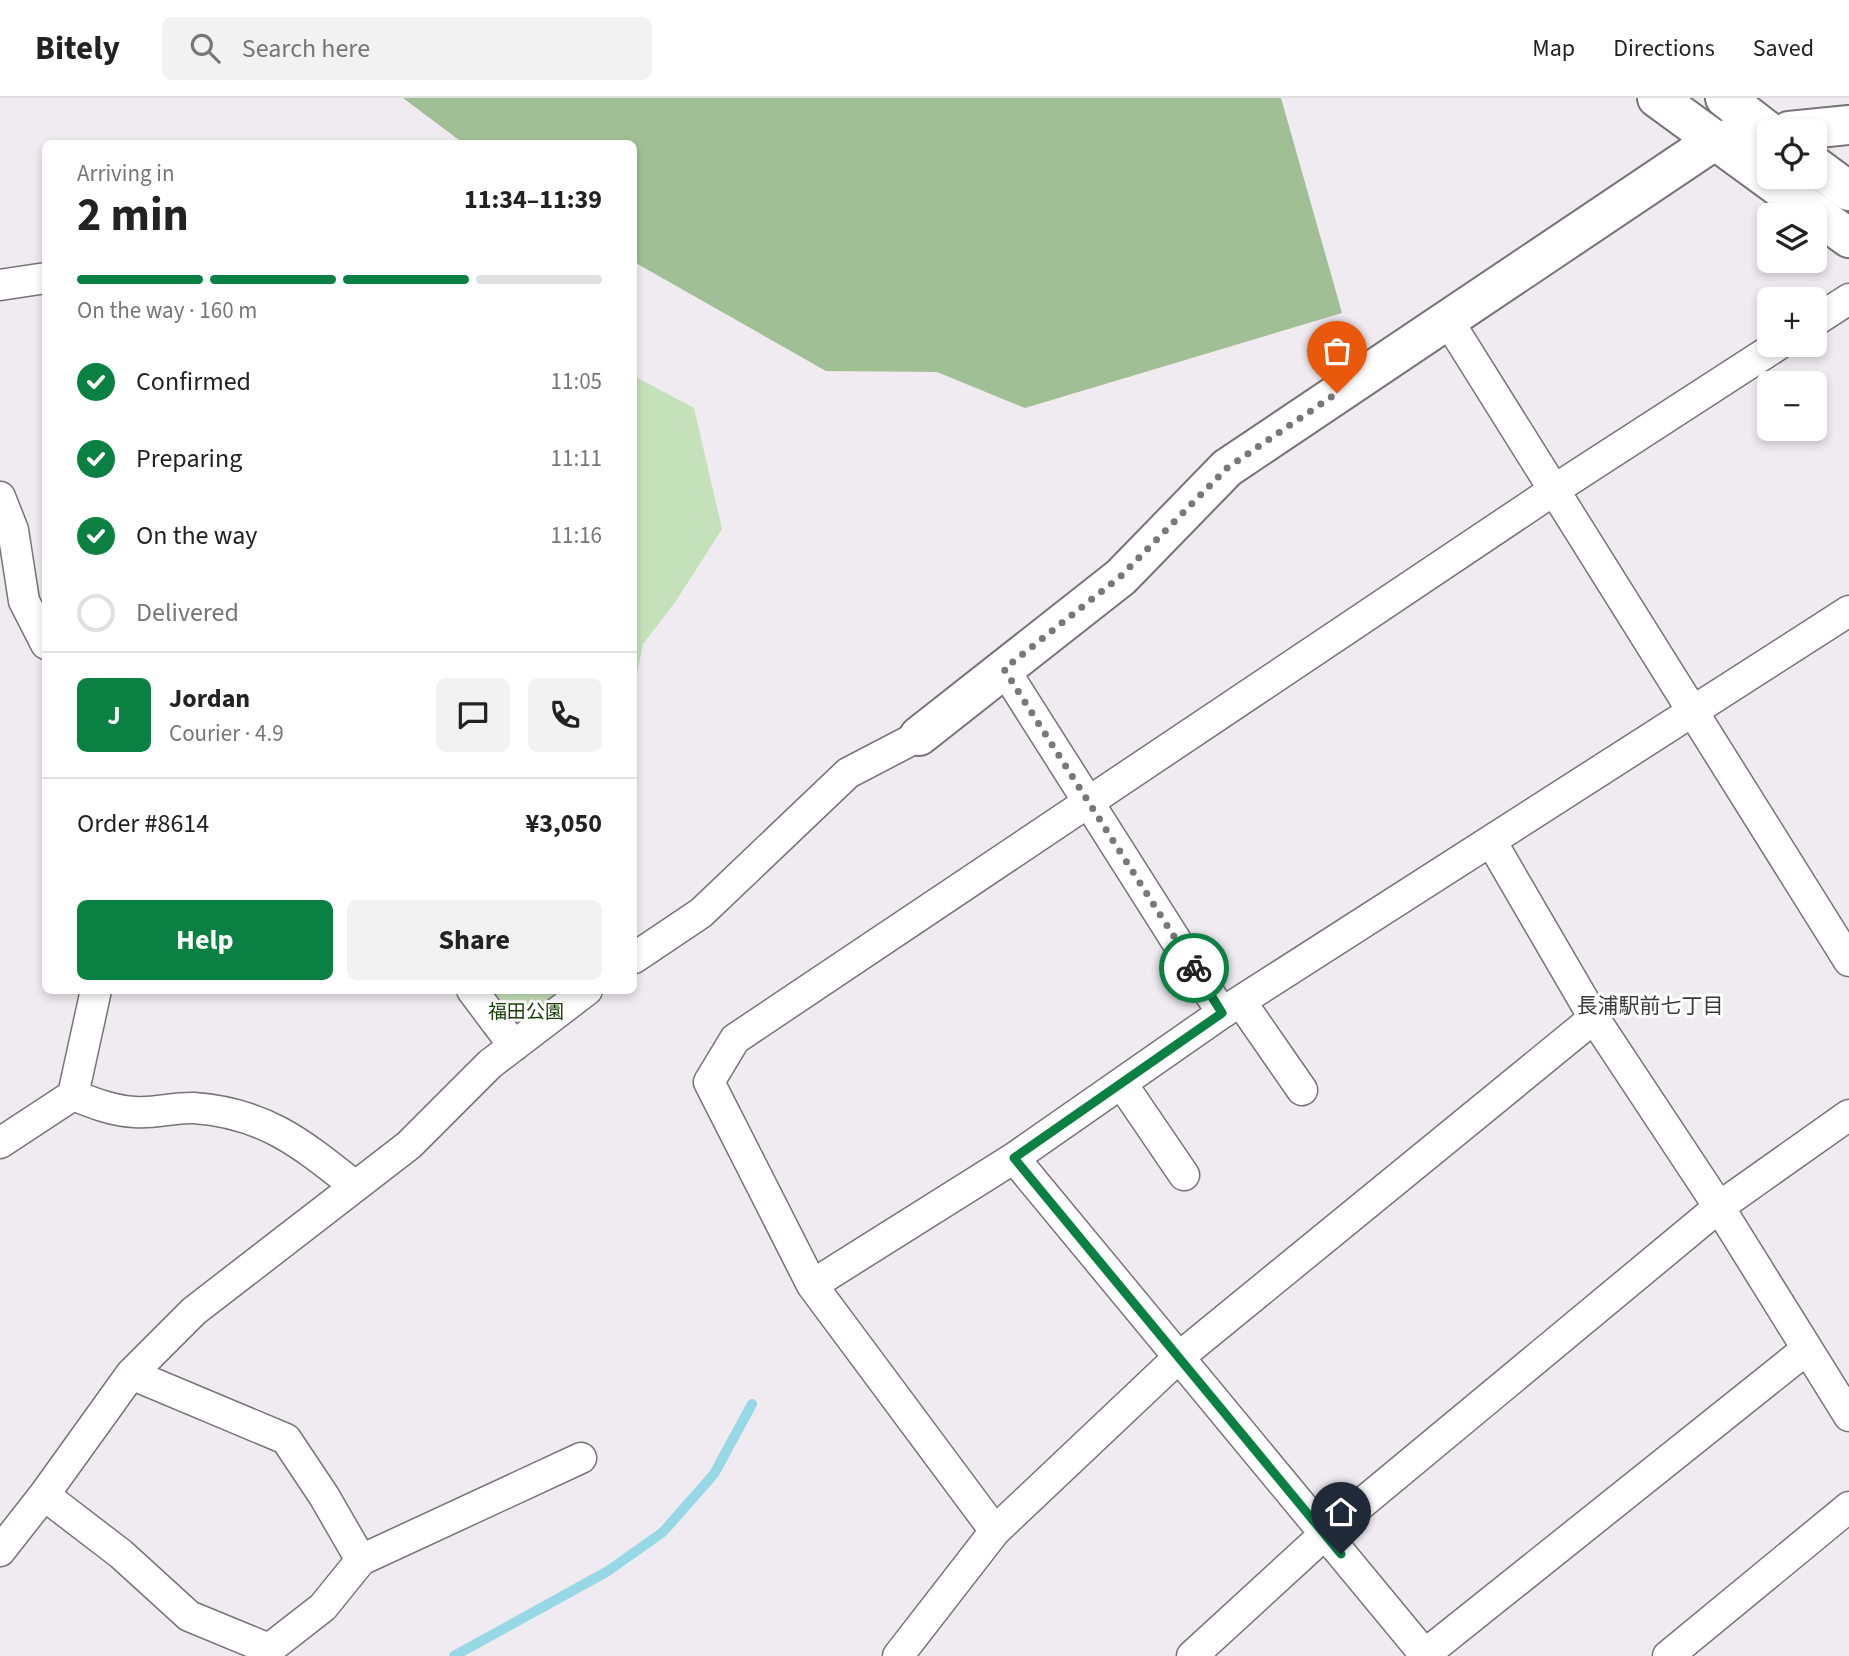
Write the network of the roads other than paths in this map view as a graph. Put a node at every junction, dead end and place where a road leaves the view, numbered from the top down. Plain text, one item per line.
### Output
1 (1657, 98) edge
2 (1725, 98) edge
3 (1757, 123) edge
4 (1849, 125) edge
5 (1827, 127) edge
6 (1757, 135) edge
7 (1714, 141) junction
8 (1827, 175) edge
9 (1849, 191) edge
10 (1849, 238) edge
11 (42, 279) edge
12 (0, 285) edge
13 (1849, 299) edge
14 (1827, 313) edge
15 (1447, 319) junction
16 (1759, 357) edge
17 (1554, 489) junction
18 (0, 497) edge
19 (1849, 611) edge
20 (42, 636) edge
21 (1004, 669) junction
22 (1693, 711) junction
23 (919, 736) joint
24 (1090, 801) junction
25 (1491, 841) junction
26 (637, 956) edge
27 (1849, 961) edge
28 (95, 994) edge
29 (475, 994) edge
30 (582, 994) edge
31 (1231, 1008) junction
32 (1594, 1018) junction
33 (514, 1046) junction
34 (1122, 1084) junction
35 (1302, 1090) dead end
36 (73, 1095) junction
37 (1849, 1115) edge
38 (0, 1143) edge
39 (1014, 1158) junction
40 (1184, 1175) dead end
41 (355, 1186) junction
42 (1719, 1207) junction
43 (812, 1285) junction
44 (1807, 1349) junction
45 (1178, 1358) junction
46 (131, 1374) junction
47 (1849, 1416) edge
48 (581, 1458) dead end
49 (44, 1495) junction
50 (1849, 1507) edge
51 (995, 1531) junction
52 (1325, 1534) junction
53 (0, 1551) edge
54 (361, 1560) junction
55 (1424, 1655) edge
56 (898, 1656) edge
57 (1192, 1656) edge
58 (1668, 1656) edge

1 - 7 street
2 - 3 street
4 - 5 street
6 - 7 street
7 - 10 street
7 - 15 street
8 - 9 street
11 - 12 street
13 - 14 street
15 - 17 street
15 - 21 street
16 - 17 street
17 - 22 street
17 - 24 street
18 - 20 street
19 - 22 street
21 - 23 street
21 - 24 street
22 - 25 street
22 - 27 street
23 - 26 street
24 - 31 street
24 - 43 street
25 - 31 street
25 - 32 street
28 - 36 street
29 - 33 street
30 - 33 street
31 - 34 street
31 - 35 street
32 - 42 street
32 - 45 street
33 - 41 street
34 - 39 street
34 - 40 street
36 - 38 street
36 - 41 street
37 - 42 street
39 - 43 street
39 - 45 street
41 - 46 street
42 - 44 street
42 - 52 street
43 - 51 street
44 - 47 street
44 - 55 street
45 - 51 street
45 - 52 street
46 - 49 street
46 - 54 street
48 - 54 street
49 - 53 street
49 - 54 street
50 - 58 street
51 - 56 street
52 - 55 street
52 - 57 street

